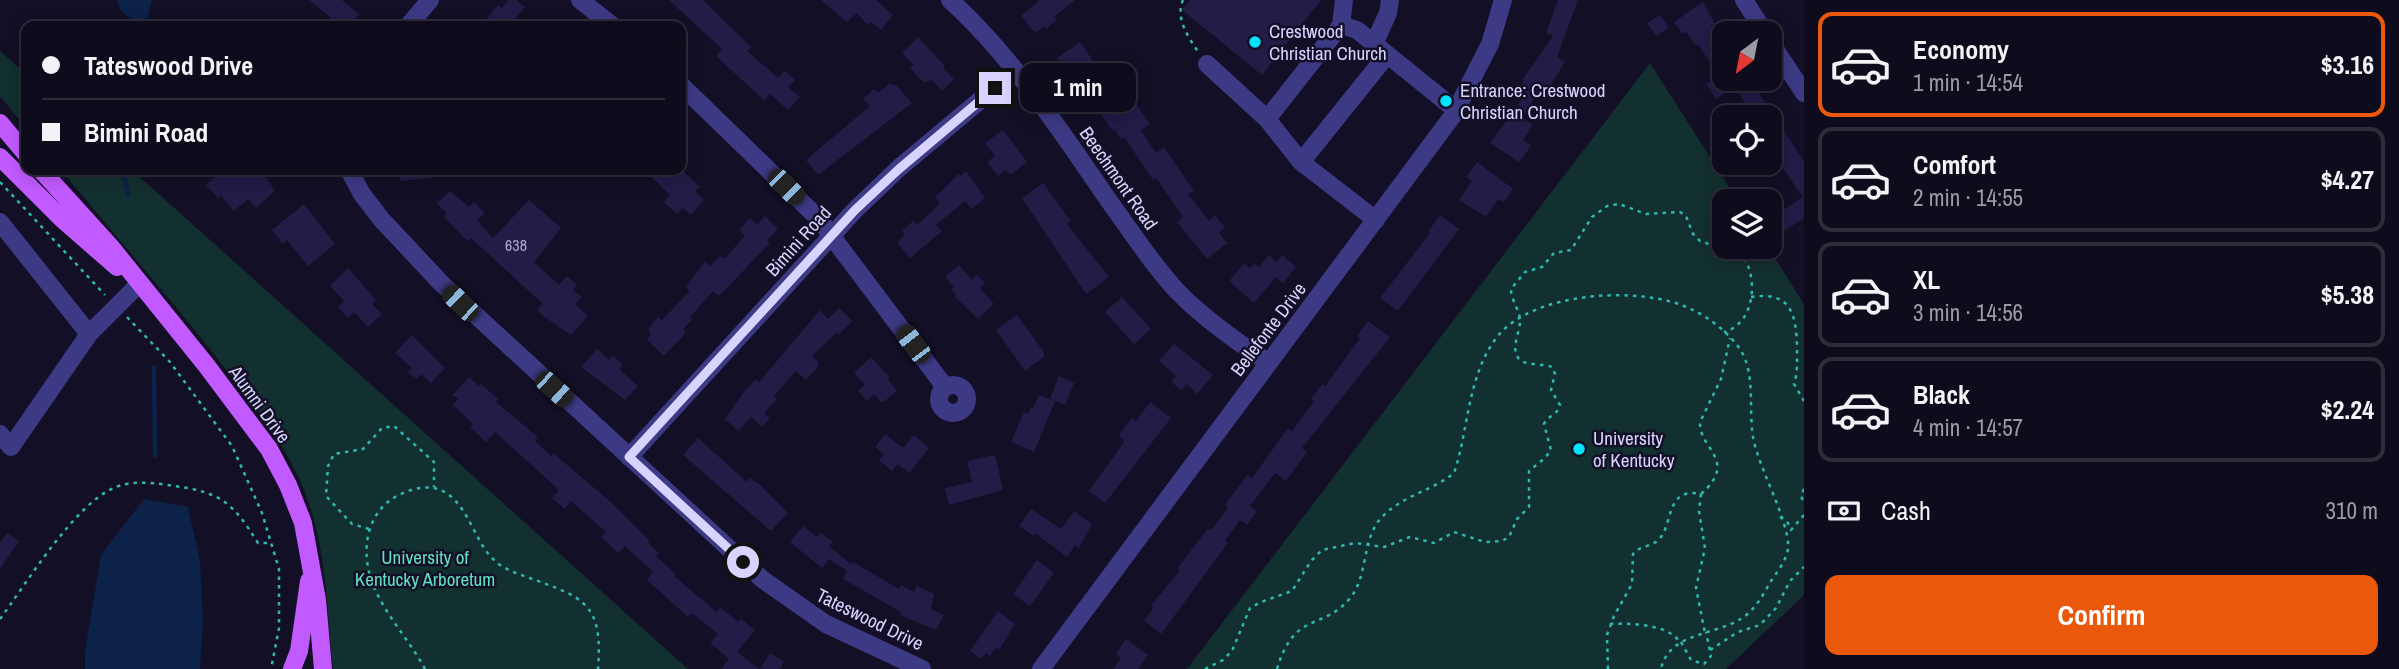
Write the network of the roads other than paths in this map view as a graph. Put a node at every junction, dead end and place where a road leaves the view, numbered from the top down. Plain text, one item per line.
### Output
1 (430, 0) edge
2 (580, 0) edge
3 (1344, 0) edge
4 (1390, 0) edge
5 (1503, 0) edge
6 (1744, 0) edge
7 (961, 3) edge
8 (412, 21) edge
9 (607, 21) edge
10 (1757, 21) edge
11 (1341, 25) junction
12 (1381, 50) junction
13 (1782, 60) edge
14 (1207, 64) road end
15 (1015, 71) junction
16 (686, 90) edge
17 (1804, 93) edge
18 (1456, 110) junction
19 (1267, 119) junction
20 (0, 123) edge
21 (21, 148) edge
22 (0, 157) edge
23 (1301, 163) junction
24 (46, 175) edge
25 (352, 175) edge
26 (1376, 220) junction
27 (0, 222) edge
28 (832, 235) junction
29 (139, 284) junction
30 (89, 334) junction
31 (1269, 363) junction
32 (946, 387) dead end
33 (5, 441) edge
34 (629, 457) junction
35 (310, 568) junction
36 (292, 669) edge
37 (323, 669) edge
38 (922, 669) edge
39 (1041, 669) edge

1 - 8 street
2 - 9 street
3 - 11 street
4 - 12 street
5 - 18 street, Bellefonte Drive
6 - 10 street
7 - 15 street, Beechmont Road
11 - 12 street
11 - 19 street
12 - 18 street
12 - 23 street
13 - 17 street
14 - 19 street
15 - 28 street, Bimini Road
15 - 31 street, Beechmont Road
16 - 28 street
18 - 26 street, Bellefonte Drive
19 - 23 street
20 - 21 main road
22 - 29 main road, Alumni Drive
23 - 26 street
24 - 29 main road, Alumni Drive
25 - 34 street, Tateswood Drive
26 - 31 street, Bellefonte Drive
27 - 30 street
28 - 32 street
28 - 34 street, Bimini Road
29 - 30 street
29 - 35 main road, Alumni Drive
30 - 33 street
31 - 39 street, Bellefonte Drive
34 - 38 street, Tateswood Drive
35 - 36 main road, Alumni Drive
35 - 37 main road, Alumni Drive

